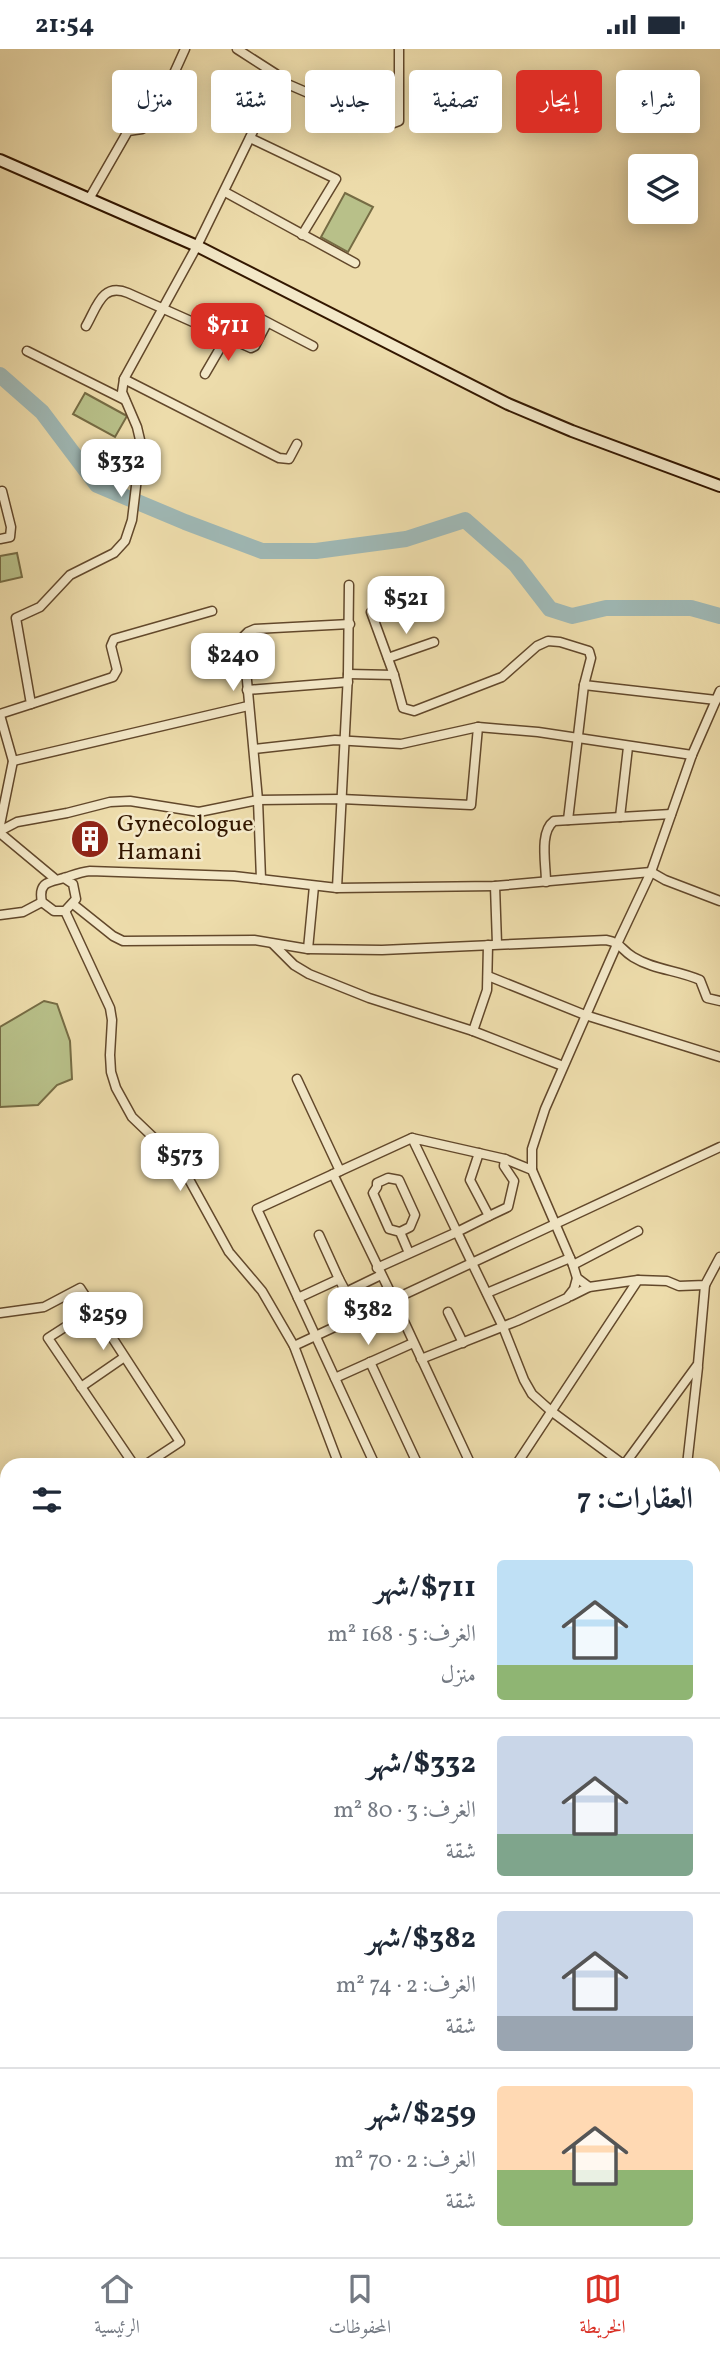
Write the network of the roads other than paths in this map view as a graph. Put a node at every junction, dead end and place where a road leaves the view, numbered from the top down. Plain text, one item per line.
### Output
1 (185, 49) edge
2 (237, 49) edge
3 (399, 49) edge
4 (270, 70) edge
5 (291, 86) edge
6 (252, 133) edge
7 (250, 138) junction
8 (0, 160) edge
9 (225, 192) junction
10 (89, 198) junction
11 (302, 235) junction
12 (197, 246) junction
13 (355, 263) dead end
14 (164, 309) junction
15 (248, 312) dead end
16 (267, 323) junction
17 (86, 326) dead end
18 (226, 338) junction
19 (313, 346) dead end
20 (27, 351) dead end
21 (205, 374) dead end
22 (124, 379) junction
23 (126, 401) junction
24 (297, 445) dead end
25 (720, 486) edge
26 (2, 491) dead end
27 (0, 539) edge
28 (349, 585) dead end
29 (391, 606) dead end
30 (212, 611) dead end
31 (349, 624) junction
32 (434, 642) dead end
33 (388, 658) junction
34 (394, 675) junction
35 (348, 678) junction
36 (584, 685) junction
37 (247, 691) junction
38 (718, 696) edge
39 (31, 704) junction
40 (248, 706) junction
41 (0, 715) edge
42 (478, 727) junction
43 (578, 740) junction
44 (345, 741) junction
45 (628, 747) junction
46 (254, 749) junction
47 (692, 755) junction
48 (13, 761) junction
49 (341, 799) junction
50 (258, 800) junction
51 (671, 814) junction
52 (620, 817) junction
53 (568, 820) junction
54 (0, 825) edge
55 (0, 832) edge
56 (651, 872) junction
57 (54, 879) junction
58 (64, 879) junction
59 (261, 879) junction
60 (546, 882) junction
61 (314, 886) junction
62 (495, 886) junction
63 (337, 888) junction
64 (720, 901) edge
65 (42, 902) junction
66 (73, 904) junction
67 (65, 911) junction
68 (0, 915) edge
69 (618, 942) junction
70 (273, 944) junction
71 (492, 945) junction
72 (308, 949) junction
73 (488, 976) junction
74 (720, 1001) edge
75 (585, 1015) junction
76 (473, 1031) junction
77 (720, 1057) edge
78 (563, 1066) junction
79 (297, 1079) dead end
80 (412, 1138) junction
81 (720, 1147) edge
82 (479, 1153) junction
83 (505, 1159) junction
84 (532, 1170) junction
85 (336, 1173) junction
86 (489, 1216) junction
87 (554, 1226) junction
88 (638, 1231) dead end
89 (400, 1232) junction
90 (457, 1233) junction
91 (319, 1235) dead end
92 (409, 1253) junction
93 (720, 1257) edge
94 (571, 1261) junction
95 (472, 1263) junction
96 (379, 1272) junction
97 (577, 1278) junction
98 (339, 1279) junction
99 (638, 1280) junction
100 (705, 1285) junction
101 (589, 1287) junction
102 (486, 1293) junction
103 (298, 1298) junction
104 (568, 1298) junction
105 (394, 1300) junction
106 (93, 1309) junction
107 (448, 1312) dead end
108 (0, 1313) edge
109 (503, 1327) junction
110 (317, 1336) junction
111 (413, 1343) junction
112 (463, 1343) junction
113 (294, 1346) junction
114 (123, 1358) junction
115 (421, 1359) junction
116 (370, 1362) junction
117 (698, 1364) junction
118 (335, 1378) junction
119 (81, 1387) junction
120 (551, 1411) junction
121 (129, 1458) edge
122 (156, 1458) edge
123 (335, 1458) edge
124 (371, 1458) edge
125 (415, 1458) edge
126 (465, 1458) edge
127 (521, 1458) edge
128 (615, 1458) edge
129 (629, 1458) edge
130 (688, 1458) edge

1 - 10 street
2 - 4 street
3 - 5 street
6 - 7 street
7 - 9 street
7 - 11 street
8 - 10 main road
9 - 11 street
9 - 12 street
10 - 12 main road
11 - 13 street
12 - 14 street
12 - 25 main road
14 - 17 street
14 - 18 street
14 - 22 street
15 - 16 street
16 - 18 street
16 - 19 street
18 - 21 street
20 - 23 street
22 - 23 street
22 - 24 street
23 - 39 street
26 - 27 street
28 - 31 street
29 - 33 street
30 - 39 street
31 - 35 street
31 - 37 street
32 - 33 street
33 - 34 street
34 - 35 street
34 - 36 street
35 - 37 street
35 - 44 street
36 - 38 street
36 - 43 street
37 - 40 street
38 - 47 street
39 - 41 street
40 - 46 street
40 - 48 street
41 - 48 street
42 - 43 street
42 - 44 street
42 - 49 street
43 - 45 street
43 - 53 street
44 - 46 street
44 - 49 street
45 - 47 street
45 - 52 street
46 - 50 street
47 - 51 street
48 - 54 street
49 - 50 street
49 - 63 street
50 - 55 street
50 - 59 street
51 - 52 street
51 - 56 street
52 - 53 street
53 - 60 street
55 - 57 street
56 - 60 street
56 - 64 street
56 - 69 street
57 - 58 street
57 - 65 street
58 - 59 street
58 - 66 street
59 - 61 street
60 - 62 street
61 - 63 street
61 - 72 street
62 - 63 street
62 - 71 street
65 - 67 street
65 - 68 street
66 - 67 street
66 - 70 street
67 - 113 street
69 - 71 street
69 - 74 street
69 - 75 street
70 - 72 street
70 - 76 street
71 - 72 street
71 - 73 street
73 - 75 street
73 - 76 street
75 - 77 street
75 - 78 street
76 - 78 street
78 - 84 street
79 - 85 street
80 - 82 street
80 - 85 street
80 - 90 street
81 - 87 street
82 - 83 street
82 - 86 street
83 - 84 street
83 - 86 street
84 - 87 street
85 - 96 street
85 - 103 street
86 - 90 street
87 - 94 street
87 - 95 street
88 - 94 street
89 - 89 street
89 - 92 street
90 - 92 street
90 - 95 street
91 - 98 street
92 - 96 street
93 - 100 street
94 - 97 street
94 - 102 street
95 - 102 street
95 - 105 street
96 - 98 street
96 - 105 street
97 - 101 street
97 - 104 street
98 - 103 street
99 - 100 street
99 - 101 street
99 - 120 street
100 - 117 street
101 - 104 street
102 - 109 street
103 - 110 street
104 - 109 street
105 - 110 street
105 - 111 street
106 - 108 street
106 - 114 street
106 - 119 street
107 - 112 street
109 - 112 street
109 - 120 street
110 - 113 street
110 - 118 street
111 - 115 street
111 - 116 street
112 - 115 street
113 - 123 street
114 - 119 street
114 - 122 street
115 - 126 street
116 - 118 street
116 - 125 street
117 - 129 street
117 - 130 street
118 - 124 street
119 - 121 street
120 - 127 street
120 - 128 street

